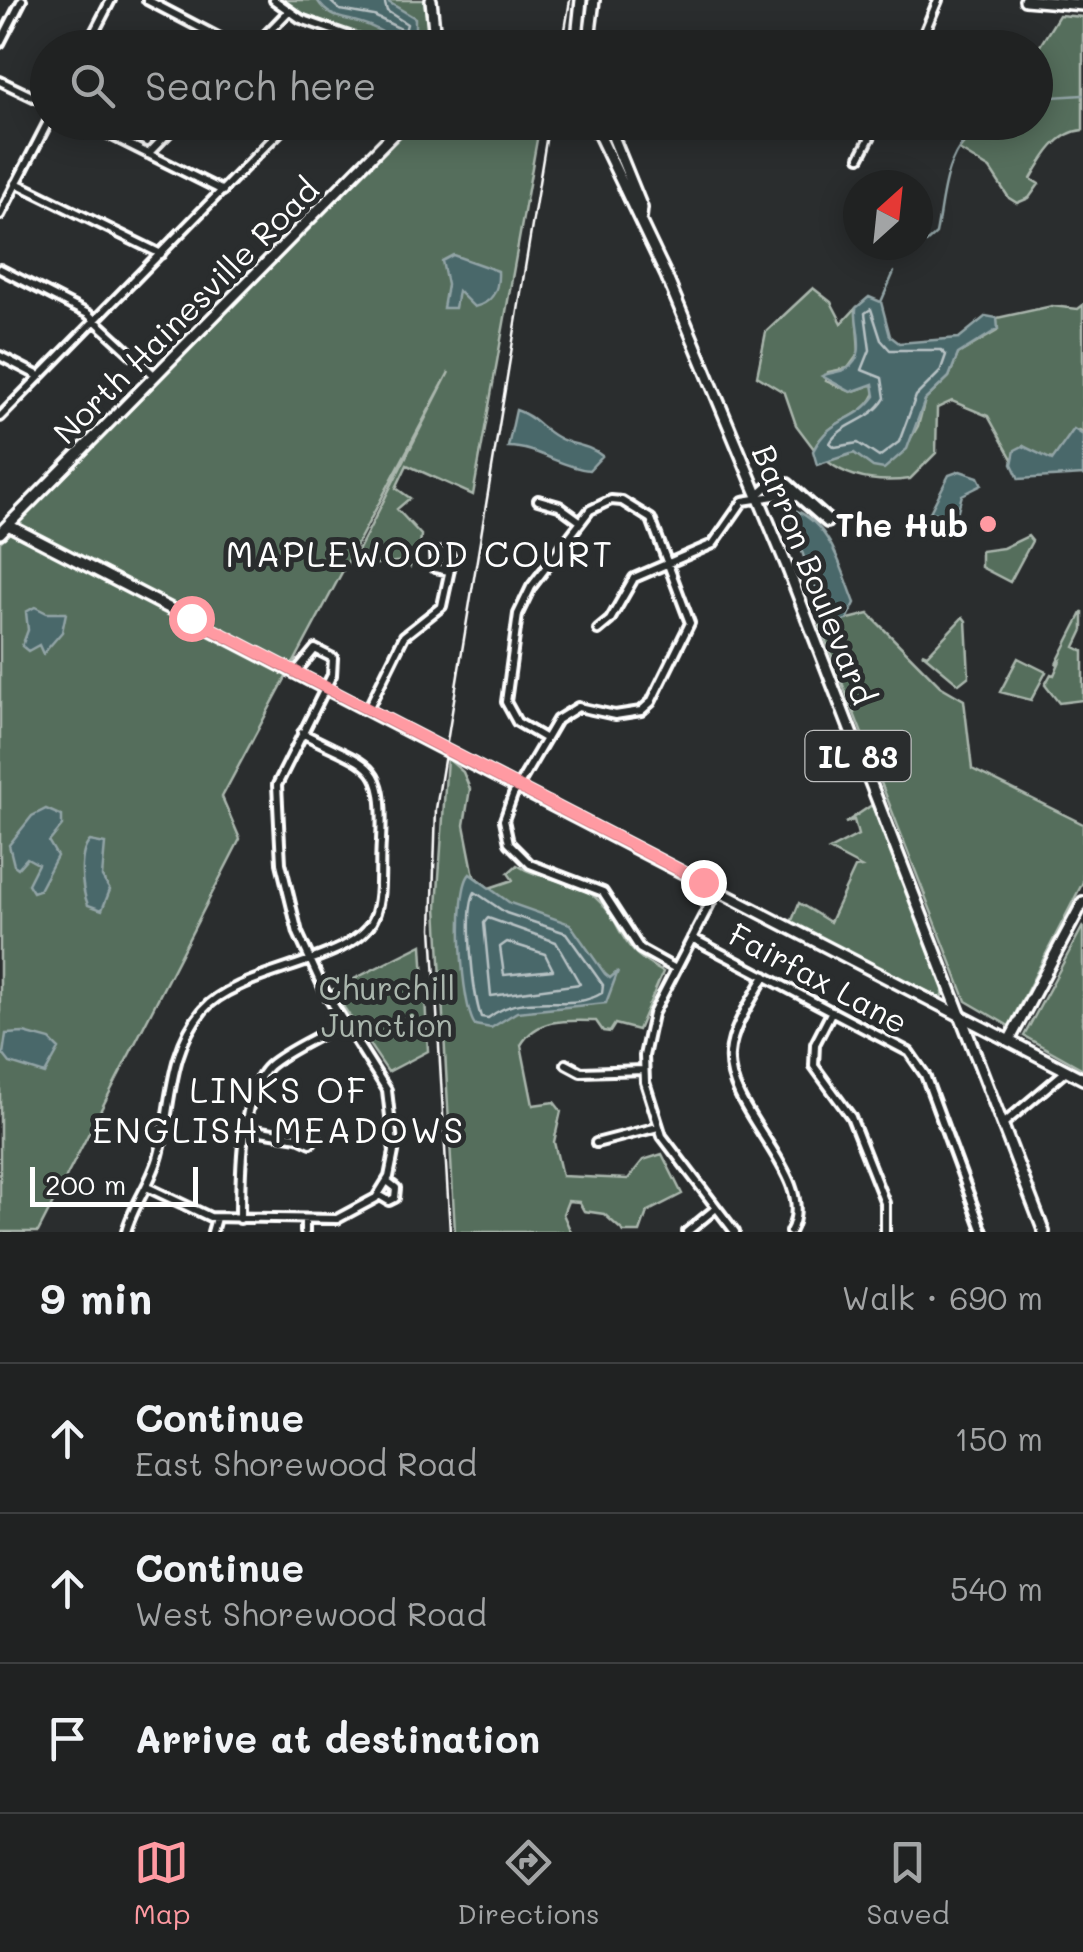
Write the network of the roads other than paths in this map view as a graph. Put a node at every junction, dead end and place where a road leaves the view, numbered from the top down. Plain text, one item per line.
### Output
1 (22, 0) edge
2 (111, 0) edge
3 (147, 0) edge
4 (274, 0) edge
5 (431, 0) edge
6 (582, 0) edge
7 (594, 0) edge
8 (938, 0) edge
9 (1026, 0) edge
10 (1083, 5) edge
11 (287, 12) junction
12 (96, 30) edge
13 (204, 30) edge
14 (270, 30) edge
15 (331, 30) edge
16 (434, 30) edge
17 (578, 30) edge
18 (590, 30) edge
19 (927, 30) edge
20 (0, 43) edge
21 (0, 81) edge
22 (30, 95) edge
23 (39, 140) edge
24 (120, 140) edge
25 (162, 140) edge
26 (272, 140) edge
27 (387, 140) edge
28 (601, 140) edge
29 (614, 140) edge
30 (869, 140) edge
31 (148, 154) junction
32 (860, 157) dead end
33 (16, 183) junction
34 (223, 191) junction
35 (0, 214) edge
36 (640, 217) junction
37 (161, 254) junction
38 (0, 269) edge
39 (94, 319) junction
40 (0, 356) edge
41 (39, 376) junction
42 (155, 376) junction
43 (0, 417) edge
44 (758, 496) junction
45 (538, 500) dead end
46 (828, 521) dead end
47 (580, 522) junction
48 (3, 526) edge
49 (670, 562) junction
50 (449, 571) dead end
51 (598, 630) dead end
52 (298, 673) junction
53 (326, 688) junction
54 (368, 709) junction
55 (302, 734) junction
56 (546, 739) junction
57 (520, 786) junction
58 (717, 890) junction
59 (1083, 902) edge
60 (1083, 910) edge
61 (692, 938) junction
62 (310, 959) junction
63 (676, 969) junction
64 (764, 976) junction
65 (832, 1011) junction
66 (960, 1015) junction
67 (344, 1022) junction
68 (1011, 1042) junction
69 (566, 1064) dead end
70 (644, 1070) junction
71 (1066, 1071) junction
72 (1083, 1080) edge
73 (1002, 1125) junction
74 (658, 1127) junction
75 (248, 1129) junction
76 (298, 1137) dead end
77 (596, 1144) dead end
78 (387, 1181) junction
79 (147, 1187) junction
80 (379, 1194) junction
81 (715, 1210) junction
82 (216, 1218) junction
83 (240, 1219) junction
84 (305, 1220) junction
85 (126, 1232) edge
86 (212, 1232) edge
87 (305, 1232) edge
88 (687, 1232) edge
89 (735, 1232) edge
90 (790, 1232) edge
91 (885, 1232) edge
92 (983, 1232) edge
93 (1044, 1232) edge

1 - 20 street
2 - 12 street
3 - 13 street
4 - 11 street
5 - 16 main road
6 - 17 main road
7 - 18 main road
8 - 19 street
9 - 10 main road
11 - 14 street
11 - 15 street
21 - 22 street
23 - 33 street
24 - 31 street
25 - 31 street
26 - 34 street
27 - 42 main road, North Hainesville Road
28 - 36 main road, Barron Boulevard / IL 83
29 - 36 main road, Barron Boulevard
30 - 32 street
31 - 34 street
33 - 35 street
33 - 37 street
34 - 37 street
36 - 44 main road, Barron Boulevard / IL 83
37 - 39 street
38 - 39 street
39 - 41 street
39 - 42 street
40 - 41 street
41 - 43 street
42 - 48 main road, North Hainesville Road
44 - 46 street
44 - 49 street
44 - 66 main road, Barron Boulevard / IL 83
45 - 47 street
47 - 49 street
47 - 56 street
48 - 52 main road
49 - 51 street
49 - 56 street
50 - 54 street
52 - 53 main road
52 - 53 street
53 - 54 main road
53 - 55 street
54 - 57 main road
55 - 62 street
55 - 62 street
56 - 57 street
57 - 58 main road
57 - 63 street
58 - 61 street
58 - 66 main road
59 - 68 main road
60 - 68 main road
61 - 63 street
61 - 64 street, Fairfax Lane
62 - 67 street
62 - 79 street
63 - 70 street
64 - 65 street, Fairfax Lane
64 - 90 street
65 - 91 street
65 - 92 street, Fairfax Lane
66 - 68 main road
66 - 73 main road, Barron Boulevard / IL 83
67 - 75 street
67 - 78 street
68 - 71 main road
69 - 70 street
70 - 74 street
71 - 72 main road
71 - 73 street
73 - 93 main road, Barron Boulevard / IL 83
74 - 77 street
74 - 81 street
75 - 76 street
75 - 83 street
78 - 80 street
78 - 80 street
79 - 82 street
79 - 85 street
80 - 84 street
81 - 88 street
81 - 89 street
82 - 83 street
82 - 86 street
83 - 84 street
84 - 87 street

